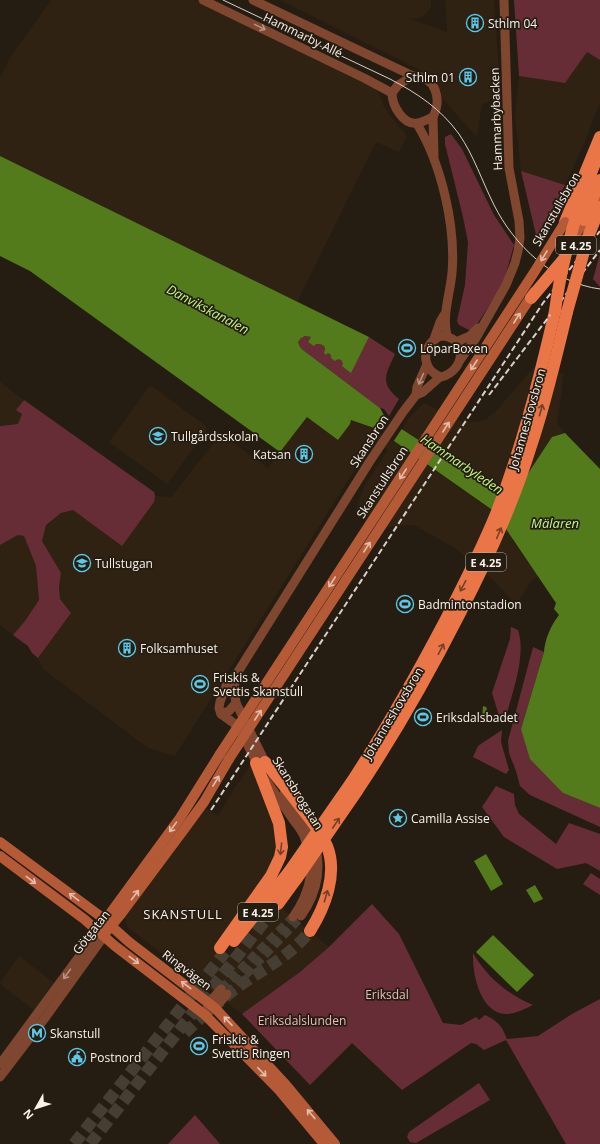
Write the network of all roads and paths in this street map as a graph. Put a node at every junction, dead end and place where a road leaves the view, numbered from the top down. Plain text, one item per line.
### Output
1 (203, 0) edge
2 (254, 0) edge
3 (504, 0) edge
4 (413, 76) junction
5 (392, 93) junction
6 (433, 117) junction
7 (417, 124) junction
8 (600, 137) edge
9 (600, 151) edge
10 (434, 157) junction
11 (600, 160) edge
12 (600, 180) edge
13 (600, 200) edge
14 (600, 207) edge
15 (600, 217) edge
16 (565, 222) junction
17 (600, 226) edge
18 (531, 298) junction
19 (561, 311) junction
20 (445, 313) junction
21 (484, 323) junction
22 (447, 336) junction
23 (434, 339) junction
24 (456, 342) junction
25 (460, 360) junction
26 (427, 364) junction
27 (440, 377) junction
28 (416, 395) junction
29 (345, 502) joint
30 (238, 672) junction
31 (220, 702) junction
32 (236, 703) junction
33 (221, 714) junction
34 (224, 757) junction
35 (260, 762) junction
36 (195, 795) joint
37 (204, 802) joint
38 (0, 842) edge
39 (0, 856) edge
40 (293, 875) junction
41 (278, 904) tunnel mouth
42 (295, 919) tunnel mouth
43 (108, 923) junction
44 (310, 931) tunnel mouth
45 (101, 933) junction
46 (224, 992) tunnel mouth
47 (212, 1005) junction
48 (205, 1015) junction
49 (0, 1064) edge
50 (0, 1077) edge
51 (324, 1144) edge
52 (336, 1144) edge

1 -> 5 street, Hammarby Allé
2 - 4 street, Hammarby Allé
3 - 21 street, Hammarbybacken
4 - 5 street
4 - 6 street, Hammarby Allé
5 - 7 street, Hammarby Allé
6 - 7 street
6 - 10 street, Hammarby Allé
7 - 10 street, Hammarby Allé
8 - 16 highway
9 - 19 highway, bridge
10 - 20 street, Hammarby Allé
11 - 16 main road, Skanstullsbron, bridge
12 - 19 highway, Johanneshovsbron / E 4.25, bridge
13 - 18 main road, Skanstullsbron, bridge
14 - 19 highway, Johanneshovsbron / E 4.25, bridge
15 - 18 highway, bridge
16 -> 34 main road, Skanstullsbron, bridge
17 - 19 highway, bridge
34 -> 18 main road, Skanstullsbron, bridge
19 - 40 highway, Johanneshovsbron / E 4.25, bridge
20 - 22 street, Hammarby Allé
20 - 23 street, Hammarby Allé
21 - 24 street, Hammarbybacken
21 - 25 street, Hammarbybacken
22 - 23 street
22 - 24 street
23 - 26 street
24 - 25 street
25 - 27 street
26 - 27 street
26 -> 28 street, Skansbron
27 - 28 street, Skansbron
28 - 29 street, Skansbron
29 - 30 street, Skansbrogatan
30 - 31 street, Skansbrogatan
30 - 32 street, Skansbrogatan
31 - 32 street
31 - 33 street, Skansbrogatan
32 - 33 street
32 - 35 street, Skansbrogatan
33 - 35 street, Skansbrogatan
34 - 36 main road, Skanstullsbron
37 -> 34 main road, Skanstullsbron
35 -> 40 highway, E 4.25
35 - 42 street, Skansbrogatan
44 -> 35 highway
36 -> 43 main road, Götgatan
43 -> 37 main road, Götgatan
43 -> 38 main road, Ringvägen
39 -> 45 main road, Ringvägen
40 - 41 highway, E 4.25
43 - 45 main road, Götgatan
47 -> 43 main road, Ringvägen
45 -> 48 main road, Ringvägen
45 -> 49 street, Götgatan
45 - 50 street, Götgatan
46 - 47 street
47 - 48 street
52 -> 47 main road, Ringvägen
48 -> 51 main road, Ringvägen

